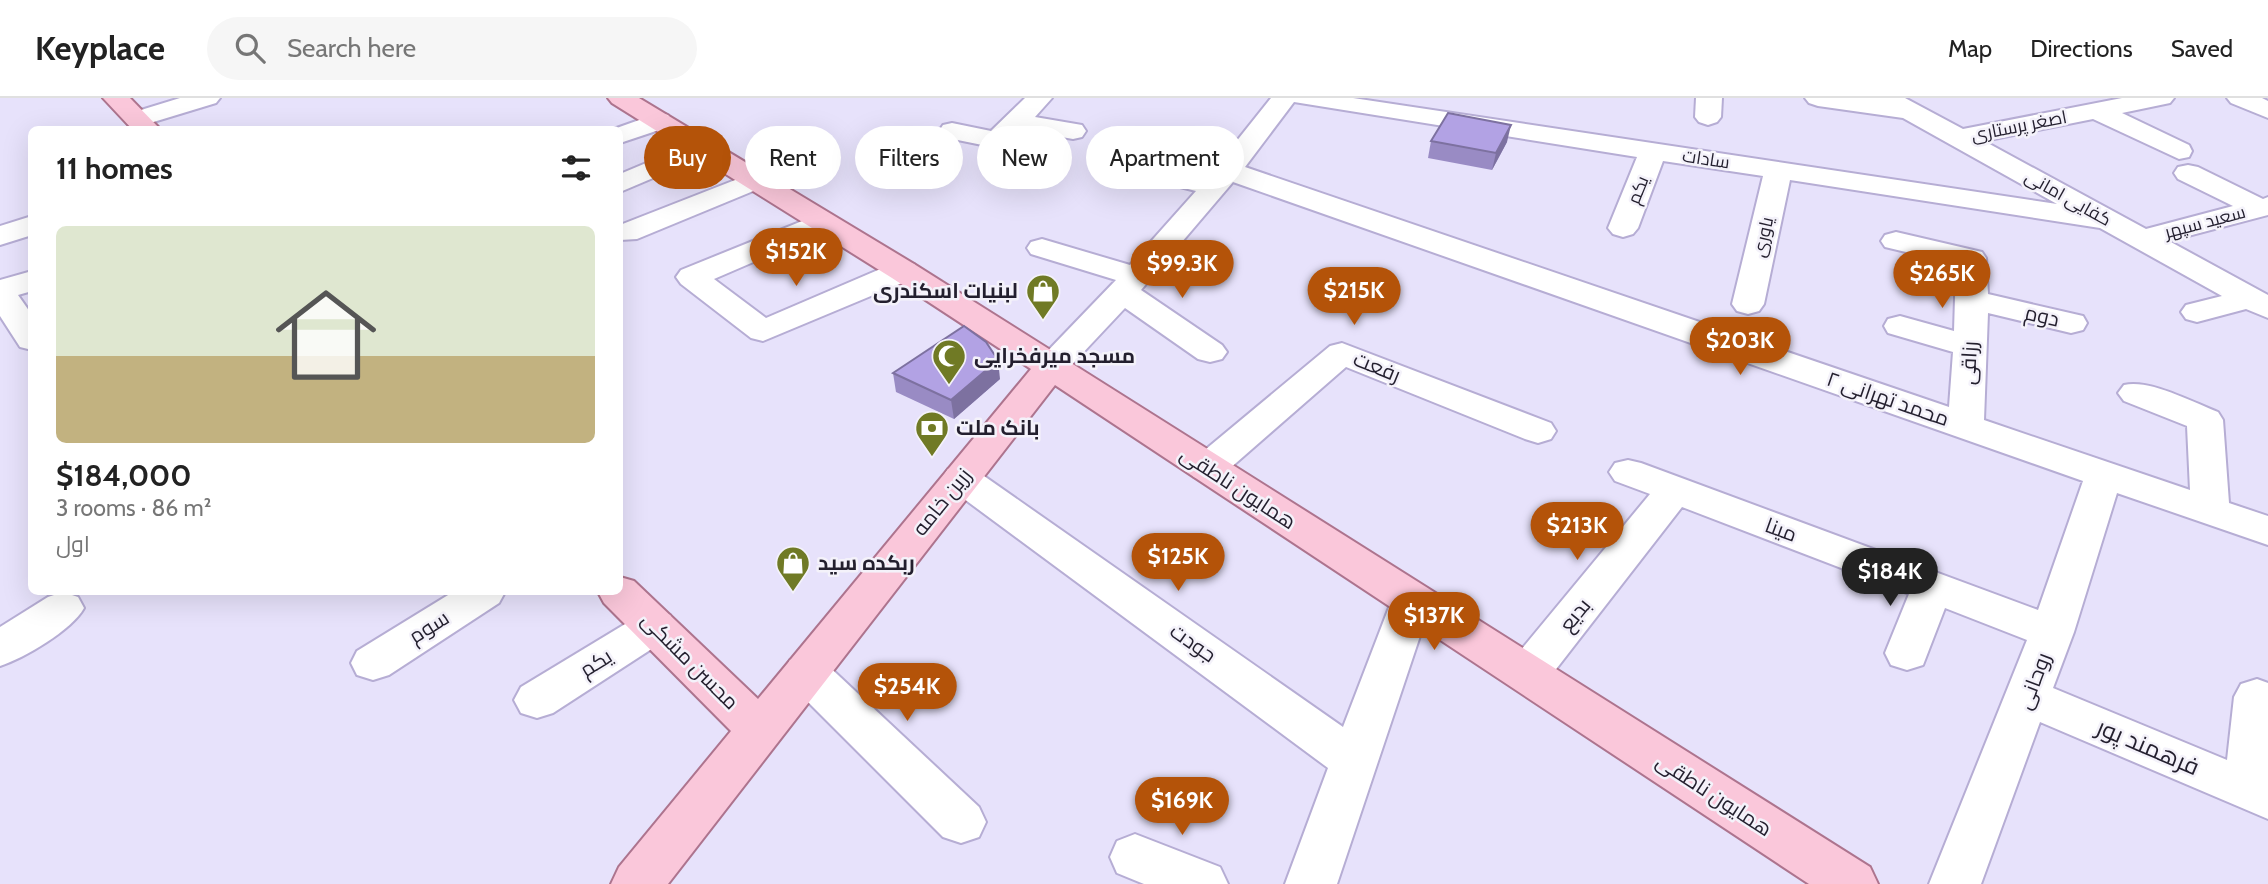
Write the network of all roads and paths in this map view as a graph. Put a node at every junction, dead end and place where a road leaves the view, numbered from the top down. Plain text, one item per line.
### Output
1 (116, 98) edge
2 (207, 98) edge
3 (621, 98) edge
4 (1039, 98) edge
5 (1284, 98) edge
6 (1303, 98) edge
7 (1818, 98) edge
8 (2161, 98) edge
9 (2240, 98) edge
10 (1898, 104) edge
11 (2268, 110) edge
12 (2096, 111) junction
13 (659, 121) junction
14 (1016, 121) junction
15 (143, 124) edge
16 (667, 126) edge
17 (1073, 131) dead end
18 (963, 133) edge
19 (623, 134) edge
20 (1959, 138) junction
21 (1244, 151) edge
22 (1653, 151) junction
23 (1779, 170) junction
24 (644, 173) edge
25 (623, 183) edge
26 (745, 184) edge
27 (1244, 186) edge
28 (766, 189) edge
29 (1214, 189) edge
30 (2263, 207) edge
31 (2108, 220) junction
32 (822, 222) junction
33 (28, 226) edge
34 (1623, 228) dead end
35 (626, 233) dead end
36 (0, 236) edge
37 (2142, 239) junction
38 (1896, 241) dead end
39 (1042, 248) dead end
40 (904, 271) junction
41 (28, 282) edge
42 (1131, 285) junction
43 (0, 292) edge
44 (1972, 300) junction
45 (2259, 303) edge
46 (1748, 304) dead end
47 (2197, 312) dead end
48 (2071, 323) dead end
49 (1900, 326) dead end
50 (28, 334) edge
51 (1970, 346) junction
52 (1210, 352) dead end
53 (1051, 367) junction
54 (2136, 393) dead end
55 (1966, 426) junction
56 (1538, 431) dead end
57 (1207, 468) junction
58 (1628, 472) dead end
59 (2104, 474) junction
60 (961, 478) junction
61 (1675, 490) junction
62 (2210, 511) junction
63 (2268, 531) edge
64 (1933, 585) junction
65 (479, 595) edge
66 (622, 595) edge
67 (1411, 600) junction
68 (64, 608) dead end
69 (655, 626) junction
70 (2052, 632) junction
71 (0, 649) edge
72 (1907, 653) dead end
73 (373, 663) dead end
74 (806, 673) junction
75 (1527, 674) junction
76 (2027, 697) junction
77 (537, 700) dead end
78 (2268, 702) edge
79 (760, 730) junction
80 (1355, 761) junction
81 (2258, 793) edge
82 (961, 822) dead end
83 (1135, 857) dead end
84 (1841, 881) edge
85 (637, 884) edge
86 (1202, 884) edge
87 (1311, 884) edge
88 (1955, 884) edge

1 - 15 main road
2 - 15 street
3 - 13 main road, همایون ناطقی
4 - 14 street
5 - 21 street, زرین خامه
6 - 22 street, سادات
7 - 10 street
8 - 12 street, اصغر پرستاری
9 - 11 street
10 - 20 street, کفایی امانی
12 - 20 street, اصغر پرستاری
12 - 30 street
13 - 16 main road, همایون ناطقی
13 - 19 street
14 - 17 street
14 - 18 street
20 - 31 street, کفایی امانی
22 - 23 street, سادات
22 - 34 street, یکم
23 - 31 street, سادات
23 - 46 street, یاوری
24 - 25 street
26 - 35 street
27 - 55 street, محمد تهرانی ۲
28 - 32 main road, همایون ناطقی
29 - 42 street, زرین خامه
30 - 37 street, سعید سپهر
31 - 37 street, کفایی امانی
32 - 40 main road, همایون ناطقی
32 - 40 street
33 - 36 street
37 - 45 street, کفایی امانی
38 - 44 street, رزاقی
39 - 42 street
40 - 53 main road, همایون ناطقی
41 - 43 street
42 - 52 street
42 - 53 street, زرین خامه
43 - 50 street
44 - 48 street, دوم
44 - 51 street, رزاقی
45 - 47 street, کفایی امانی
49 - 51 street
51 - 55 street, رزاقی
53 - 57 main road, همایون ناطقی
53 - 60 main road, زرین خامه
54 - 62 street
55 - 59 street, محمد تهرانی ۲
56 - 57 street, رفعت
57 - 67 main road, همایون ناطقی
58 - 61 street, مینا
59 - 62 street, محمد تهرانی ۲
59 - 70 street, روحانی
60 - 74 main road, زرین خامه
60 - 80 street, جودت
61 - 64 street, مینا
61 - 75 street, بدیع
62 - 63 street, محمد تهرانی ۲
64 - 70 street, مینا
64 - 72 street
65 - 73 street, سوم
66 - 69 main road, محسن مشکی
67 - 75 main road, همایون ناطقی
67 - 80 street
68 - 71 street
69 - 77 street, یکم
69 - 79 main road, محسن مشکی
70 - 76 street, روحانی
74 - 79 main road, زرین خامه
74 - 82 street
75 - 84 main road, همایون ناطقی
76 - 81 street, فرهمند پور
76 - 88 street, روحانی
78 - 81 street
79 - 85 main road, زرین خامه
80 - 87 street
83 - 86 street

